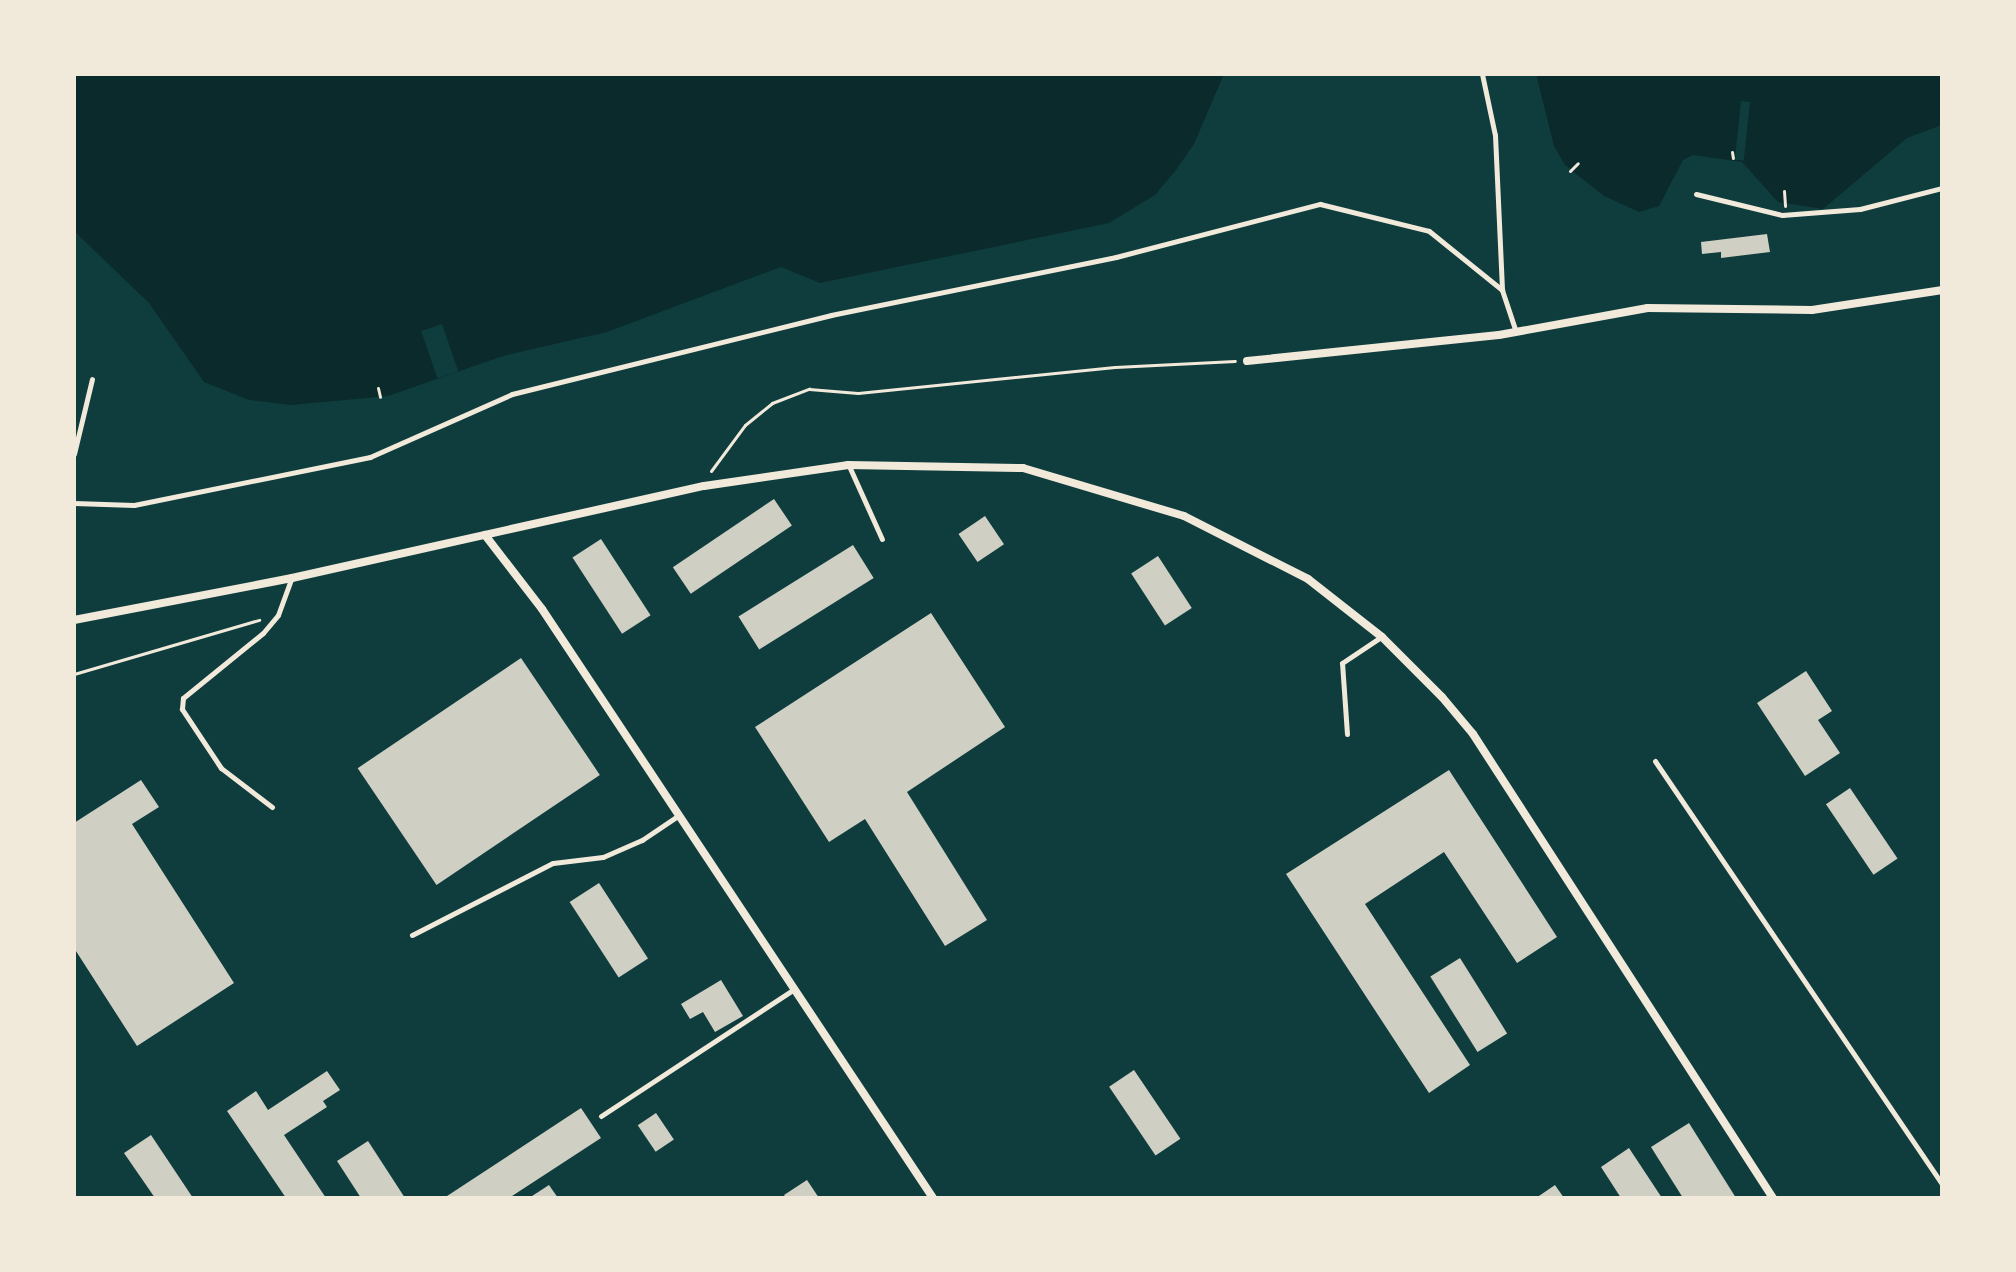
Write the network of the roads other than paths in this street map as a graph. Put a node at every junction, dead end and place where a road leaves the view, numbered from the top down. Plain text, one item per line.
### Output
1 (1482, 74) edge
2 (1942, 188) edge
3 (1696, 194) dead end
4 (1502, 290) junction
5 (1942, 290) edge
6 (1515, 329) junction
7 (1247, 361) road end
8 (92, 379) dead end
9 (74, 454) edge
10 (848, 465) junction
11 (74, 503) edge
12 (485, 535) junction
13 (882, 539) dead end
14 (292, 578) junction
15 (74, 620) edge
16 (1382, 637) junction
17 (1347, 734) dead end
18 (1655, 761) dead end
19 (272, 807) dead end
20 (680, 815) junction
21 (412, 935) dead end
22 (795, 988) junction
23 (601, 1116) dead end
24 (1942, 1184) edge
25 (933, 1198) edge
26 (1773, 1198) edge

1 - 4 lane
2 - 3 lane
4 - 6 lane
4 - 11 lane
5 - 6 street
6 - 7 street
8 - 9 lane
10 - 12 street
10 - 13 lane
10 - 16 street
12 - 14 street
12 - 20 street
14 - 15 street
14 - 19 lane
16 - 17 lane
16 - 26 street
18 - 24 lane
20 - 21 lane
20 - 22 street
22 - 23 lane
22 - 25 street

